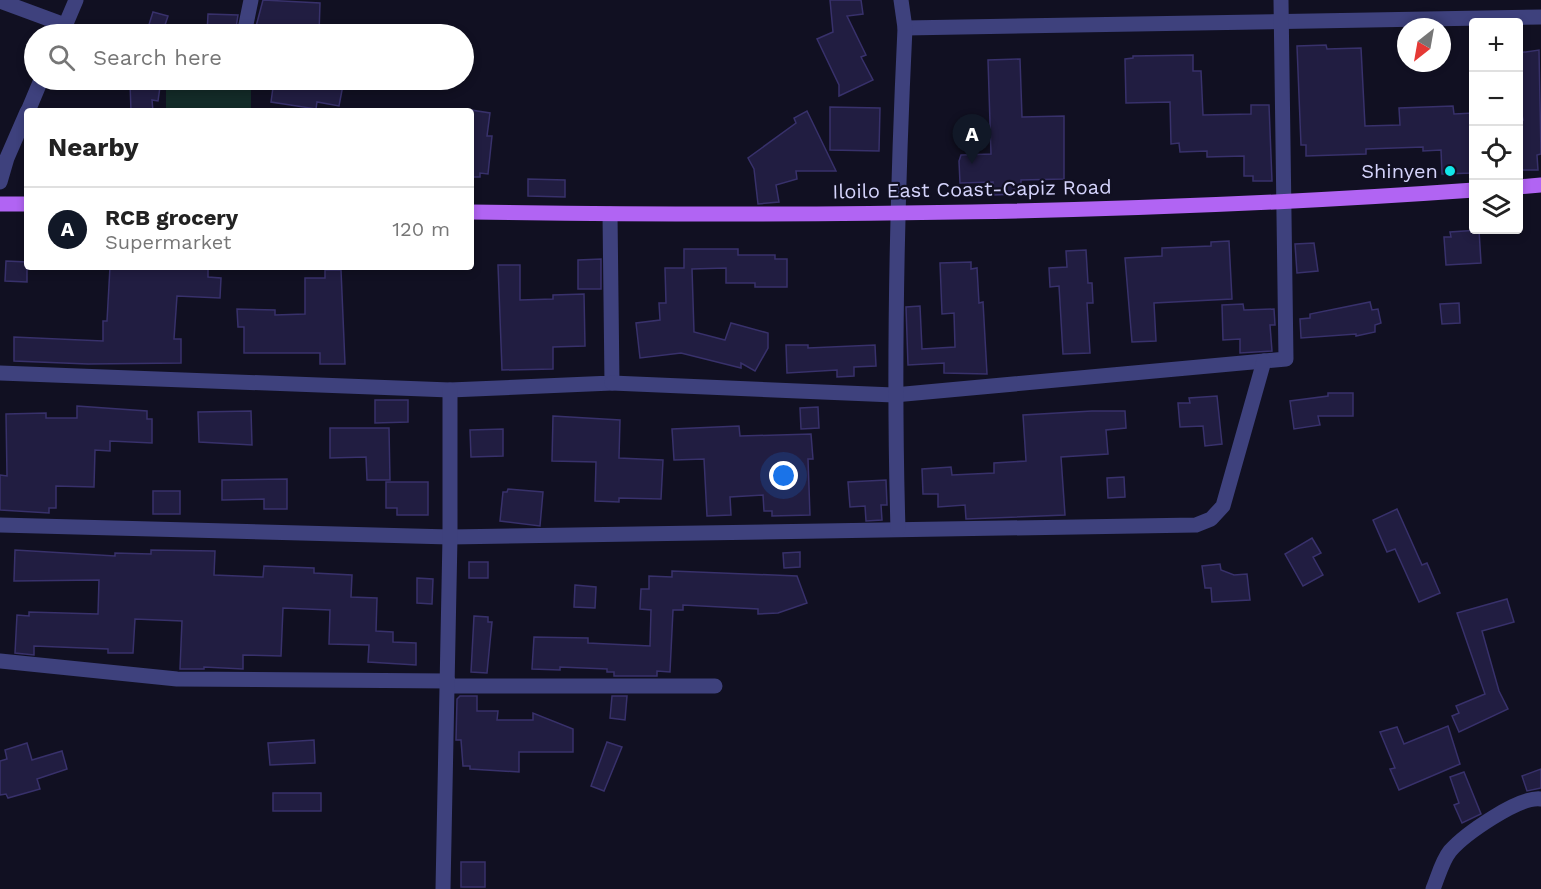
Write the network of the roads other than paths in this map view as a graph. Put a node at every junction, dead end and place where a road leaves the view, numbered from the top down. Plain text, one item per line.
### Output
1 (76, 0) edge
2 (250, 0) edge
3 (901, 0) edge
4 (1281, 0) edge
5 (0, 1) edge
6 (1541, 16) edge
7 (1282, 21) junction
8 (50, 24) edge
9 (66, 24) edge
10 (246, 24) edge
11 (905, 28) junction
12 (37, 90) edge
13 (29, 108) edge
14 (24, 119) edge
15 (0, 182) edge
16 (1541, 185) edge
17 (1523, 187) edge
18 (1469, 190) edge
19 (0, 204) edge
20 (24, 204) edge
21 (1283, 204) junction
22 (474, 212) edge
23 (897, 213) junction
24 (610, 214) junction
25 (1264, 362) junction
26 (0, 373) edge
27 (612, 383) junction
28 (450, 390) junction
29 (894, 395) junction
30 (0, 525) edge
31 (898, 529) junction
32 (450, 537) junction
33 (0, 661) edge
34 (448, 683) junction
35 (715, 686) dead end
36 (1541, 799) edge
37 (443, 889) edge
38 (1432, 889) edge

1 - 9 street
2 - 10 street
3 - 11 street
4 - 7 street
5 - 8 street
6 - 7 street
7 - 11 street
7 - 21 street
11 - 23 street
12 - 13 street
14 - 15 street
16 - 17 main road
18 - 21 main road, Iloilo East Coast-Capiz Road
19 - 20 main road
21 - 23 main road, Iloilo East Coast-Capiz Road
21 - 25 street
22 - 24 main road, Iloilo East Coast-Capiz Road
23 - 24 main road, Iloilo East Coast-Capiz Road
23 - 29 street
24 - 27 street
25 - 29 street
25 - 31 street
26 - 28 street
27 - 28 street
27 - 29 street
28 - 32 street
29 - 31 street
30 - 32 street
31 - 32 street
32 - 34 street
33 - 34 street
34 - 35 street
34 - 37 street
36 - 38 street

